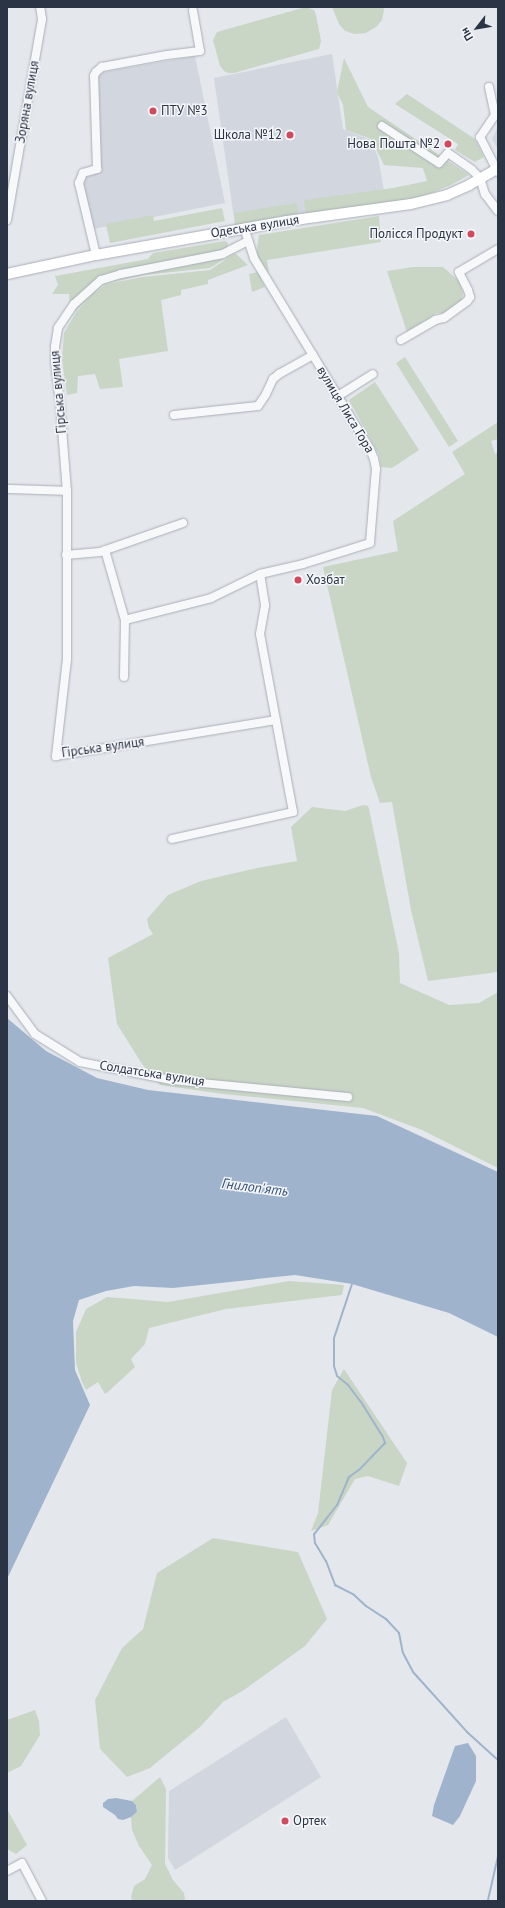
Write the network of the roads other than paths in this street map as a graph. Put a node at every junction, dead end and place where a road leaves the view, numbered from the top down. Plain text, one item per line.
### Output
1 (40, 7) edge
2 (194, 11) dead end
3 (488, 87) dead end
4 (382, 126) dead end
5 (498, 170) edge
6 (480, 178) junction
7 (498, 211) edge
8 (7, 220) edge
9 (244, 228) junction
10 (248, 241) junction
11 (498, 248) edge
12 (96, 256) junction
13 (7, 274) edge
14 (401, 340) dead end
15 (313, 355) junction
16 (373, 374) dead end
17 (338, 396) junction
18 (174, 415) dead end
19 (7, 489) edge
20 (67, 491) junction
21 (183, 523) dead end
22 (105, 550) junction
23 (66, 555) junction
24 (260, 574) junction
25 (125, 620) junction
26 (124, 677) dead end
27 (275, 720) junction
28 (172, 838) dead end
29 (7, 996) edge
30 (348, 1097) dead end
31 (7, 1871) edge
32 (42, 1901) edge

1 - 8 street, Зоряна вулиця
2 - 12 street
3 - 5 street
4 - 6 street
5 - 6 main road, Одеська вулиця
6 - 7 street
6 - 9 main road, Одеська вулиця
9 - 10 street, вулиця Лиса Гора
9 - 12 main road, Одеська вулиця
10 - 15 street, вулиця Лиса Гора
10 - 20 street, Гірська вулиця
11 - 14 street
12 - 13 main road, Одеська вулиця
15 - 17 street, вулиця Лиса Гора
15 - 18 street
16 - 17 street
17 - 24 street, вулиця Лиса Гора
19 - 20 street
20 - 23 street, Гірська вулиця
21 - 22 street
22 - 23 street
22 - 25 street
23 - 27 street, Гірська вулиця
24 - 25 street
24 - 27 street
25 - 26 street
27 - 28 street
29 - 30 street, Солдатська вулиця
31 - 32 street

